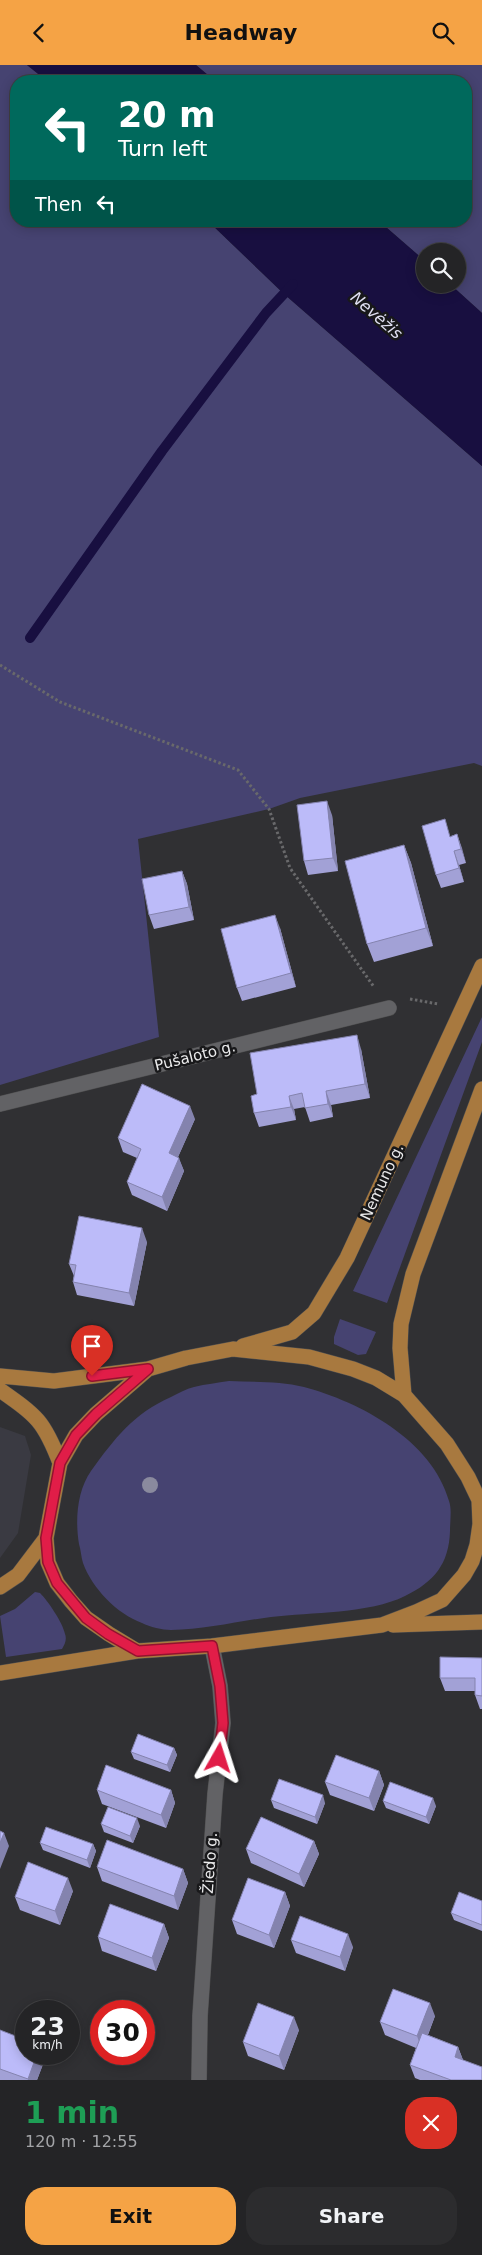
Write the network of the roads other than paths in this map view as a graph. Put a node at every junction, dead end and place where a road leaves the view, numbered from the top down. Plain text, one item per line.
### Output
1 (482, 966) edge
2 (389, 1008) road end
3 (482, 1089) edge
4 (0, 1104) edge
5 (233, 1349) junction
6 (148, 1369) junction
7 (0, 1376) edge
8 (0, 1390) edge
9 (404, 1395) junction
10 (60, 1463) junction
11 (480, 1501) edge
12 (46, 1538) junction
13 (0, 1587) edge
14 (482, 1622) edge
15 (382, 1625) junction
16 (212, 1646) junction
17 (138, 1651) junction
18 (0, 1673) edge
19 (199, 2080) edge

1 - 5 main road, Nemuno g.
2 - 4 street, Pušaloto g.
3 - 9 main road
5 - 6 main road
5 - 9 main road
6 - 7 main road
6 - 10 main road
8 - 10 main road
9 - 11 main road
10 - 12 main road
11 - 15 main road
12 - 13 main road
12 - 17 main road
14 - 15 main road
15 - 16 main road
16 - 17 main road
16 - 19 street, Žiedo g.
17 - 18 main road

